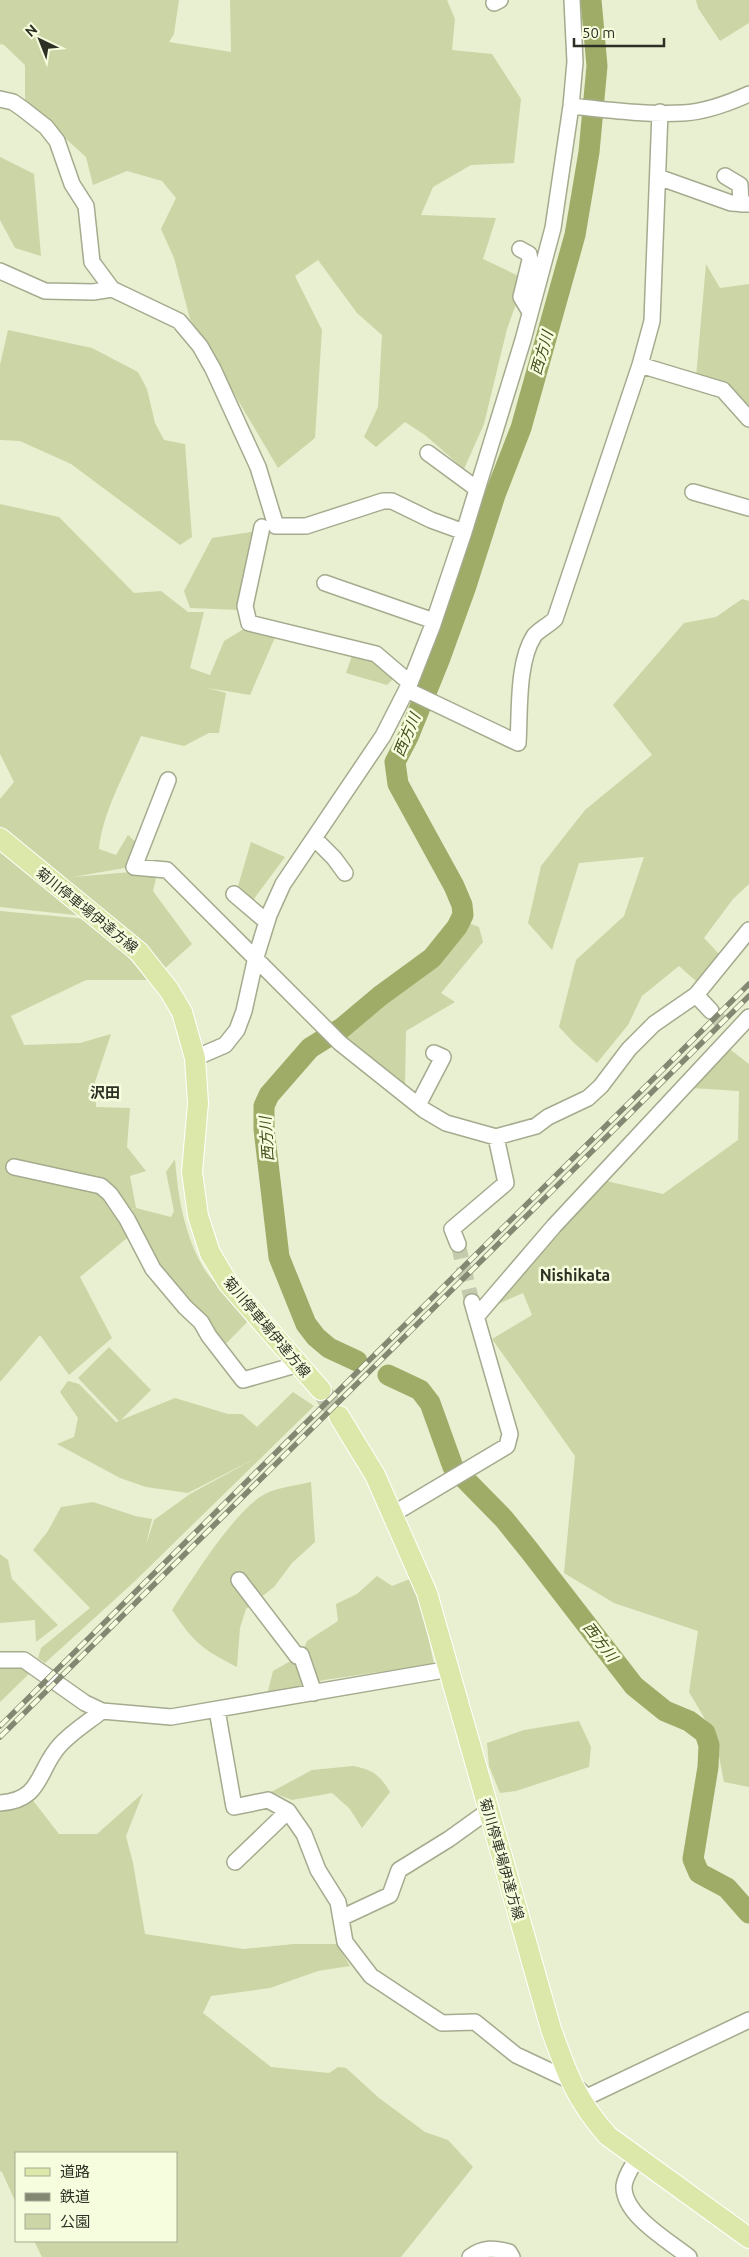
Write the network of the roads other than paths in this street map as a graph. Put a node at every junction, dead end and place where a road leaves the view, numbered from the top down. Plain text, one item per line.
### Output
1 (572, 0) edge
2 (749, 94) edge
3 (0, 99) edge
4 (576, 106) junction
5 (660, 112) junction
6 (725, 176) dead end
7 (658, 177) junction
8 (745, 204) edge
9 (520, 248) dead end
10 (0, 271) edge
11 (112, 289) junction
12 (530, 312) junction
13 (640, 365) junction
14 (749, 419) edge
15 (428, 453) dead end
16 (477, 489) junction
17 (693, 492) dead end
18 (749, 508) edge
19 (262, 527) dead end
20 (464, 532) junction
21 (324, 583) dead end
22 (434, 621) junction
23 (408, 687) junction
24 (168, 780) dead end
25 (0, 838) edge
26 (314, 838) junction
27 (345, 873) dead end
28 (234, 894) dead end
29 (267, 922) junction
30 (749, 930) edge
31 (256, 957) junction
32 (696, 995) junction
33 (711, 1011) tunnel mouth
34 (749, 1017) edge
35 (434, 1052) dead end
36 (195, 1058) junction
37 (418, 1105) junction
38 (496, 1137) junction
39 (14, 1167) dead end
40 (458, 1244) tunnel mouth
41 (472, 1302) tunnel mouth
42 (476, 1317) junction
43 (299, 1364) junction
44 (321, 1390) tunnel mouth
45 (339, 1416) tunnel mouth
46 (393, 1514) junction
47 (239, 1580) dead end
48 (291, 1634) dead end
49 (293, 1654) junction
50 (0, 1660) edge
51 (450, 1669) junction
52 (314, 1693) junction
53 (102, 1710) junction
54 (217, 1710) junction
55 (0, 1803) edge
56 (288, 1811) junction
57 (488, 1811) junction
58 (236, 1862) dead end
59 (341, 1918) junction
60 (749, 2020) edge
61 (569, 2080) junction
62 (637, 2158) junction
63 (749, 2238) edge
64 (470, 2257) edge
65 (512, 2257) edge
66 (689, 2257) edge

1 - 4 street
2 - 5 street
3 - 11 street
4 - 5 street
4 - 12 street
5 - 7 street
6 - 8 street
7 - 8 street
7 - 13 street
9 - 12 street
10 - 11 street
11 - 20 street
12 - 16 street
13 - 14 street
13 - 23 street
15 - 16 street
16 - 20 street
17 - 18 street
19 - 23 street
20 - 22 street
21 - 22 street
22 - 23 street
23 - 26 street
24 - 31 street
25 - 36 main road, 菊川停車場伊達方線
26 - 27 street
26 - 29 street
28 - 29 street
29 - 31 street
30 - 32 street
31 - 36 street
31 - 37 street
32 - 33 street
32 - 38 street
34 - 42 street
35 - 37 street
36 - 43 main road, 菊川停車場伊達方線
37 - 38 street
38 - 40 street
39 - 43 street
41 - 42 street
42 - 46 street
43 - 44 main road, 菊川停車場伊達方線
45 - 46 main road, 菊川停車場伊達方線
46 - 51 main road, 菊川停車場伊達方線
47 - 49 street
48 - 49 street
49 - 52 street
50 - 53 street
51 - 52 street
51 - 57 main road, 菊川停車場伊達方線
52 - 54 street
53 - 54 street
53 - 55 street
54 - 56 street
56 - 58 street
56 - 59 street
57 - 59 street
57 - 61 main road, 菊川停車場伊達方線
59 - 61 street
60 - 61 street
61 - 62 main road, 菊川停車場伊達方線
62 - 63 main road, 菊川停車場伊達方線
62 - 66 street
64 - 65 street

